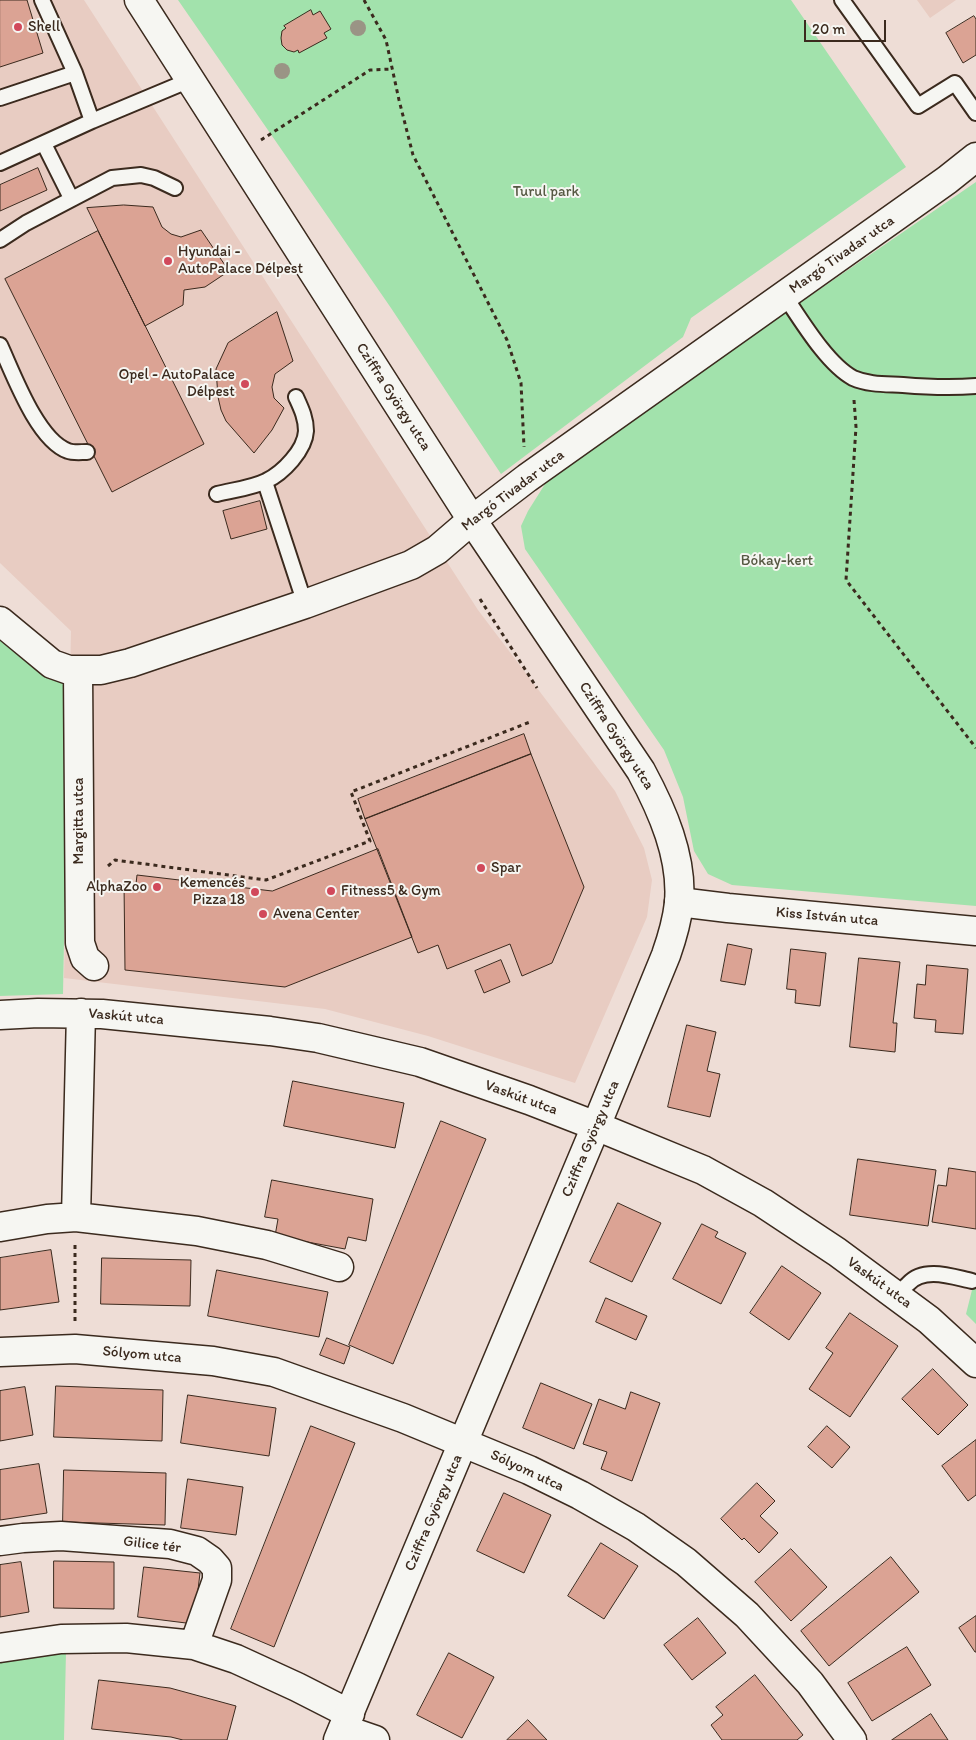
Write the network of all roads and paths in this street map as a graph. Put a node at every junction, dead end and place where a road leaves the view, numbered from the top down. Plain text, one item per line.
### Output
1 (42, 0) edge
2 (139, 0) edge
3 (364, 0) edge
4 (842, 0) edge
5 (392, 69) junction
6 (75, 73) junction
7 (190, 80) junction
8 (0, 98) edge
9 (976, 113) edge
10 (92, 121) junction
11 (44, 144) junction
12 (238, 154) junction
13 (976, 157) edge
14 (0, 163) edge
15 (175, 188) dead end
16 (71, 198) junction
17 (0, 240) edge
18 (784, 295) junction
19 (0, 345) edge
20 (852, 377) junction
21 (976, 386) edge
22 (296, 397) dead end
23 (87, 452) dead end
24 (528, 478) junction
25 (265, 482) junction
26 (217, 494) dead end
27 (472, 520) junction
28 (480, 599) dead end
29 (305, 604) junction
30 (0, 621) edge
31 (78, 671) junction
32 (536, 688) dead end
33 (530, 722) dead end
34 (976, 748) edge
35 (80, 889) junction
36 (679, 902) junction
37 (976, 932) edge
38 (94, 966) dead end
39 (81, 1013) junction
40 (0, 1015) edge
41 (596, 1126) junction
42 (76, 1217) junction
43 (0, 1227) edge
44 (340, 1267) dead end
45 (972, 1281) dead end
46 (898, 1296) junction
47 (75, 1350) junction
48 (0, 1352) edge
49 (976, 1363) edge
50 (463, 1443) junction
51 (0, 1541) edge
52 (194, 1646) junction
53 (0, 1648) edge
54 (344, 1728) edge
55 (375, 1740) edge
56 (852, 1740) edge

1 - 6 lane
2 - 7 street, Cziffra György utca
3 - 5 path
4 - 9 lane
5 - 12 path
5 - 24 path
6 - 8 lane
6 - 10 lane
7 - 10 lane
7 - 12 street, Cziffra György utca
10 - 11 lane
11 - 14 lane
11 - 16 lane
12 - 27 street, Cziffra György utca
13 - 18 street, Margó Tivadar utca
15 - 16 lane
16 - 17 lane
18 - 20 lane
18 - 24 street, Margó Tivadar utca
19 - 23 lane
20 - 21 lane
20 - 34 path
22 - 25 lane
24 - 27 street, Margó Tivadar utca
25 - 26 lane
25 - 29 lane
27 - 29 street, Margó Tivadar utca
27 - 36 street, Cziffra György utca
28 - 32 path
29 - 31 street, Margó Tivadar utca
30 - 31 street, Margó Tivadar utca
31 - 35 street, Margitta utca
33 - 35 path
35 - 38 street, Margitta utca
36 - 37 street, Kiss István utca
36 - 41 street, Cziffra György utca
39 - 40 street, Vaskút utca
39 - 41 street, Vaskút utca
39 - 42 street
41 - 46 street, Vaskút utca
41 - 50 street, Cziffra György utca
42 - 43 street
42 - 44 street
42 - 47 path
45 - 46 lane
46 - 49 street, Vaskút utca
47 - 48 street, Sólyom utca
47 - 50 street, Sólyom utca
50 - 54 street, Cziffra György utca
50 - 56 street, Sólyom utca
51 - 52 street, Gilice tér
52 - 53 street
52 - 54 street
54 - 55 street

